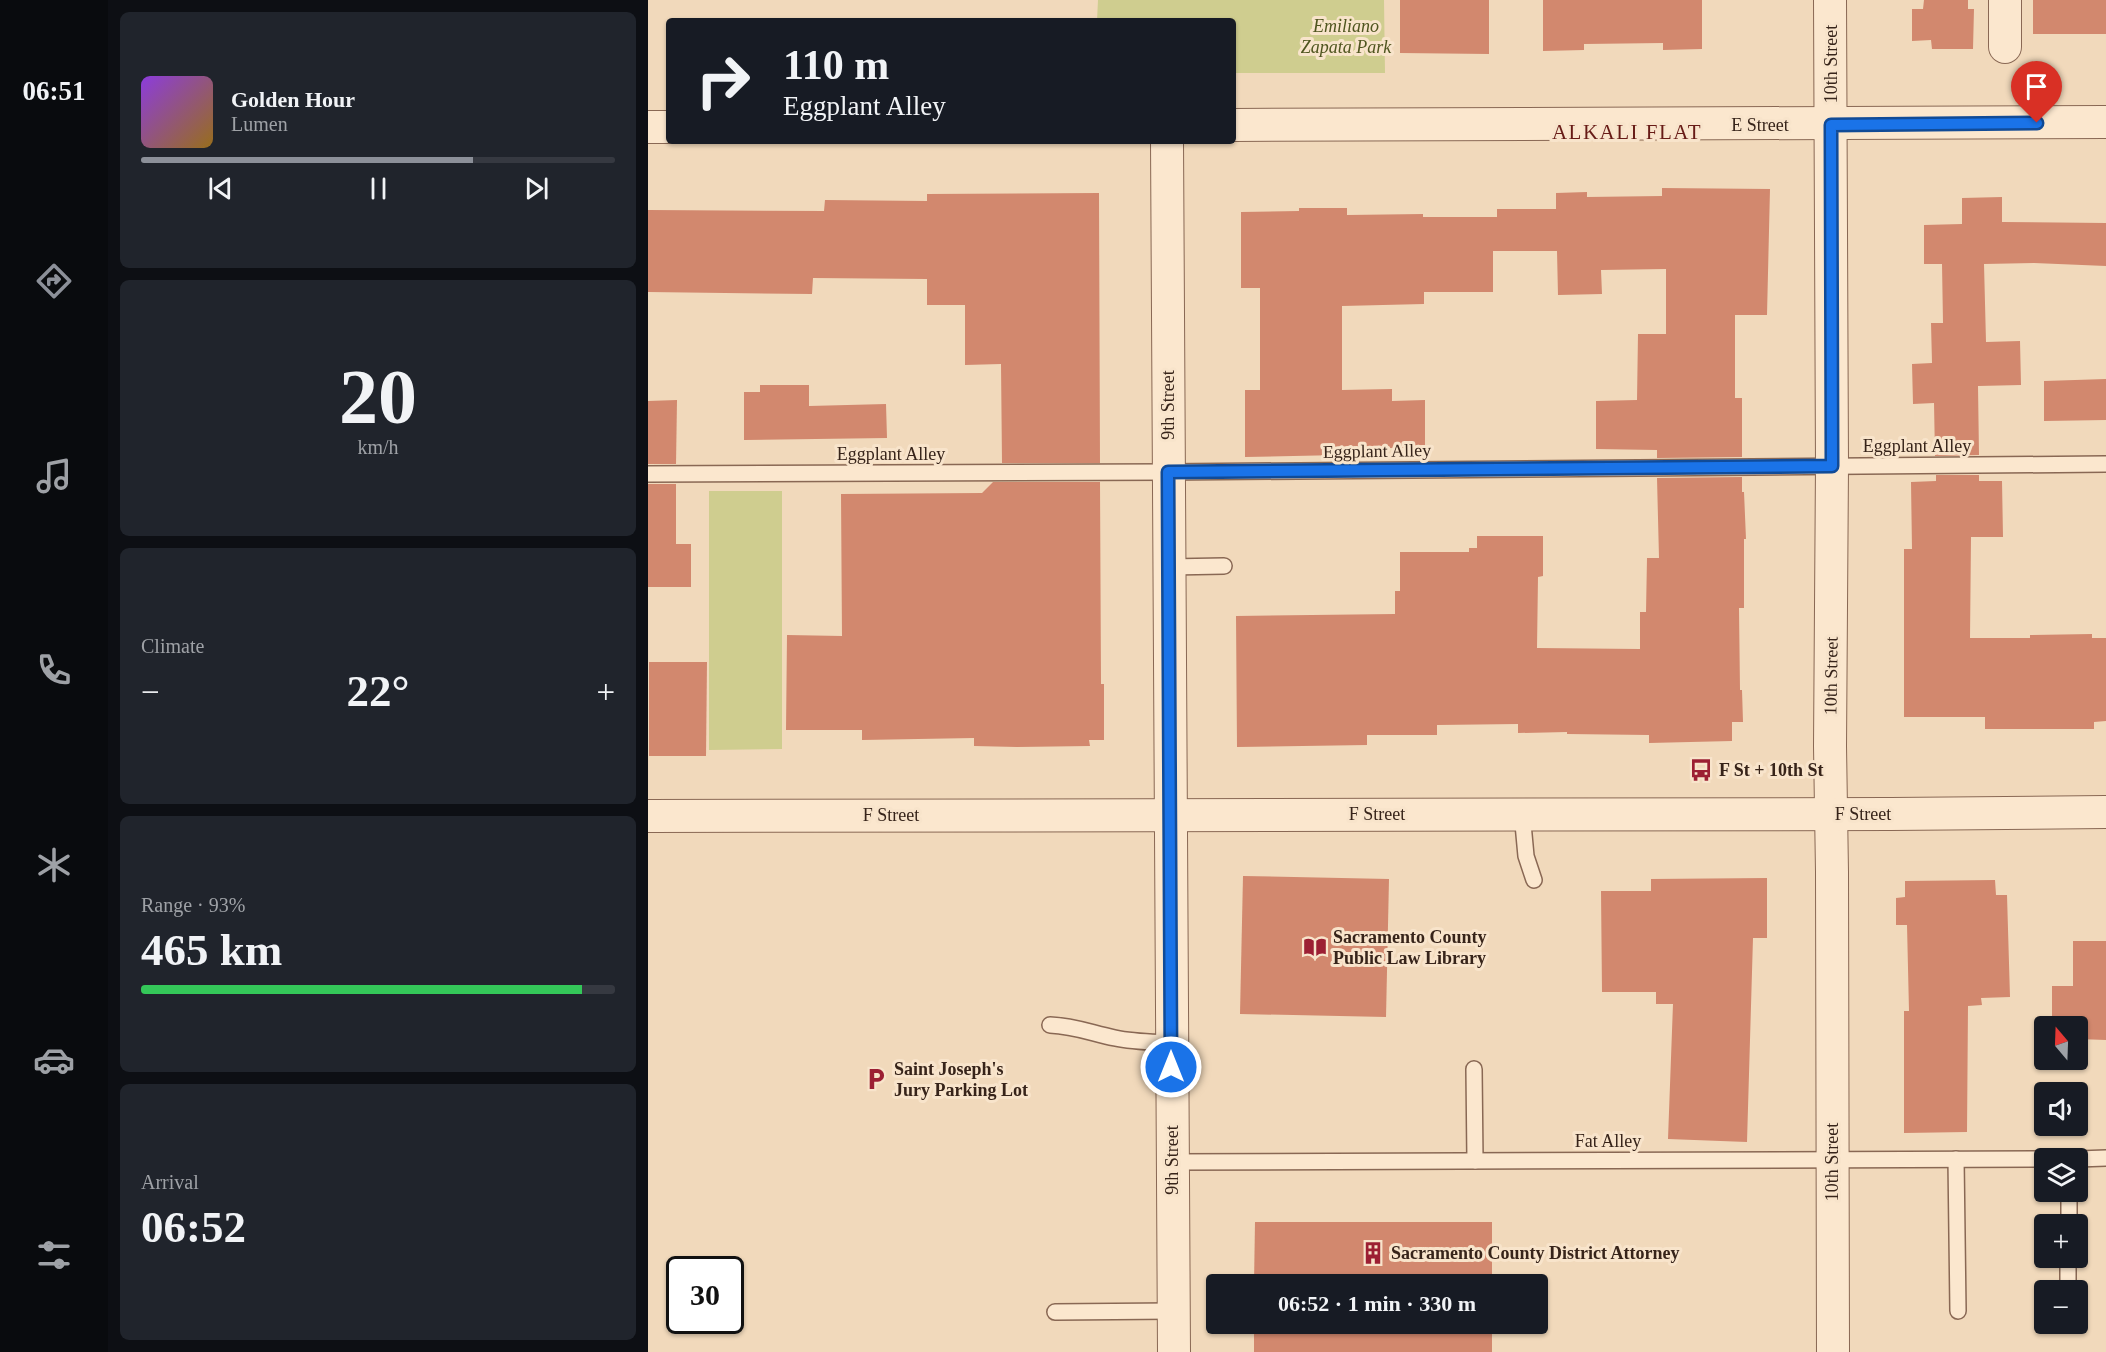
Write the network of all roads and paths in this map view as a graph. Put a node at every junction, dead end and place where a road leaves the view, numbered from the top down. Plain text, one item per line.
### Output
1 (1830, 0) edge
2 (2005, 0) edge
3 (2005, 46) dead end
4 (2106, 122) edge
5 (1236, 125) edge
6 (1831, 125) junction
7 (648, 127) edge
8 (666, 127) edge
9 (1167, 144) edge
10 (2106, 464) edge
11 (1832, 466) junction
12 (1168, 472) junction
13 (648, 474) edge
14 (1224, 566) dead end
15 (1169, 567) junction
16 (2106, 812) edge
17 (1522, 813) junction
18 (1831, 814) junction
19 (1171, 815) junction
20 (648, 816) edge
21 (1534, 880) dead end
22 (1050, 1025) dead end
23 (1171, 1043) junction
24 (1474, 1069) dead end
25 (2088, 1158) edge
26 (2106, 1158) edge
27 (1832, 1159) junction
28 (1956, 1159) junction
29 (2034, 1159) edge
30 (1475, 1161) junction
31 (1172, 1162) junction
32 (1173, 1311) junction
33 (1958, 1311) dead end
34 (1055, 1312) dead end
35 (1173, 1352) edge
36 (1833, 1352) edge

1 - 6 street, 10th Street
2 - 3 street
4 - 6 street, E Street
5 - 6 street, E Street
6 - 11 street, 10th Street
7 - 8 street
9 - 12 street, 9th Street
10 - 11 lane, Eggplant Alley
11 - 12 lane, Eggplant Alley
11 - 18 street, 10th Street
12 - 13 lane, Eggplant Alley
12 - 15 street, 9th Street
14 - 15 lane
15 - 19 street, 9th Street
16 - 18 street, F Street
17 - 18 street, F Street
17 - 19 street, F Street
17 - 21 lane
18 - 27 street, 10th Street
19 - 20 street, F Street
19 - 23 street, 9th Street
22 - 23 lane
23 - 31 street, 9th Street
24 - 30 lane
25 - 26 lane
27 - 28 lane, Fat Alley
27 - 30 lane, Fat Alley
27 - 36 street, 10th Street
28 - 29 lane, Fat Alley
28 - 33 lane
30 - 31 lane, Fat Alley
31 - 32 street, 9th Street
32 - 34 lane
32 - 35 street, 9th Street

